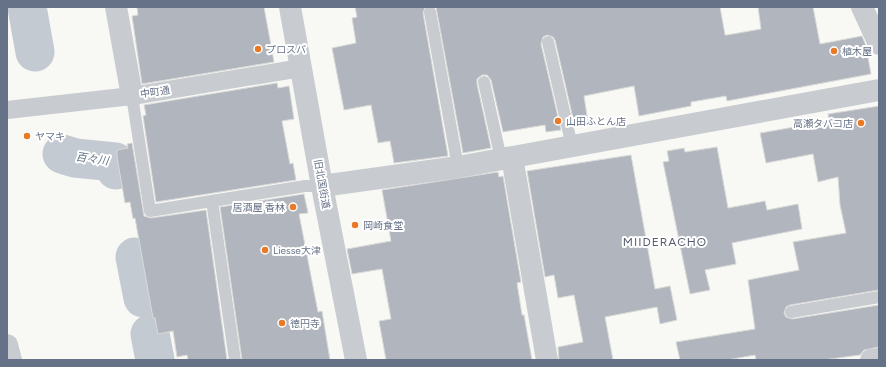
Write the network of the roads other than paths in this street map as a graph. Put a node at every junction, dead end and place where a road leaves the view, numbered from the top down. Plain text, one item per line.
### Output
1 (116, 7) edge
2 (290, 7) edge
3 (862, 7) edge
4 (430, 12) dead end
5 (548, 42) dead end
6 (879, 44) edge
7 (301, 68) junction
8 (484, 82) dead end
9 (879, 90) edge
10 (132, 96) junction
11 (7, 110) edge
12 (572, 146) junction
13 (506, 158) junction
14 (458, 167) junction
15 (322, 186) junction
16 (212, 201) junction
17 (879, 297) edge
18 (791, 312) dead end
19 (7, 345) edge
20 (879, 359) edge
21 (11, 360) edge
22 (236, 360) edge
23 (356, 360) edge
24 (546, 360) edge
25 (871, 360) edge

1 - 10 street
2 - 7 street, 旧北国街道
3 - 6 street
4 - 14 lane
5 - 12 lane
7 - 10 street, 中町通
7 - 15 street, 旧北国街道
8 - 13 lane
9 - 12 street
10 - 11 street, 中町通
10 - 16 lane
12 - 13 street
13 - 14 street
13 - 24 street
14 - 15 street
15 - 16 lane
15 - 23 street, 旧北国街道
16 - 22 lane
17 - 18 lane
19 - 21 street
20 - 25 street

